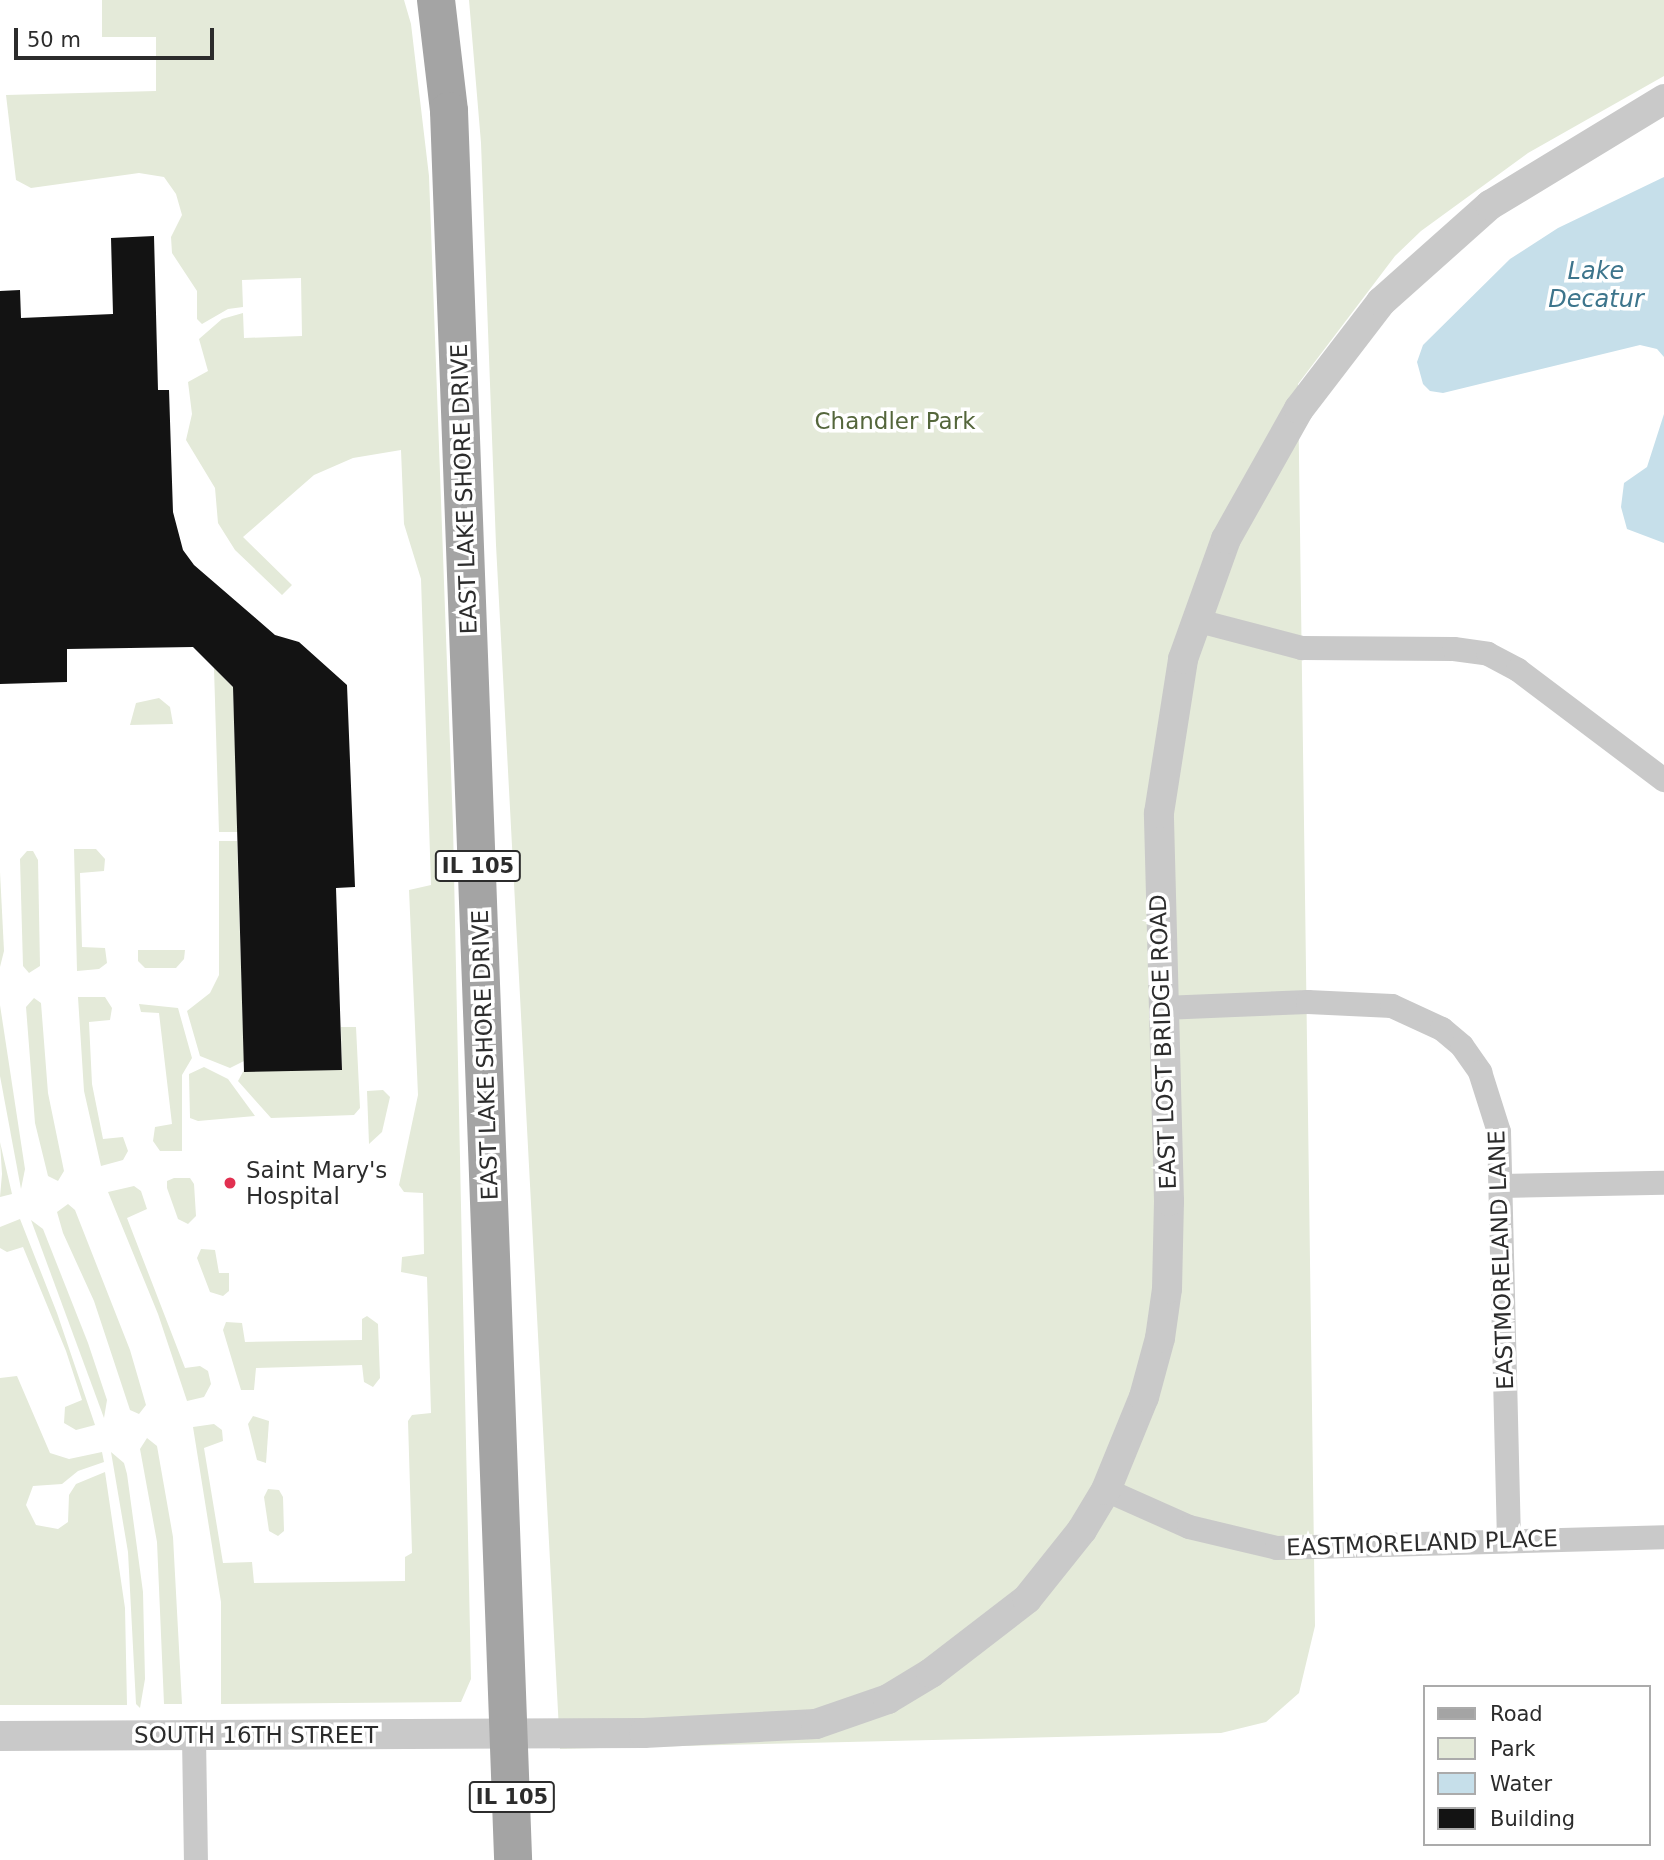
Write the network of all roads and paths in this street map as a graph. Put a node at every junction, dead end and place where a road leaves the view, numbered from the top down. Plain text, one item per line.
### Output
1 (436, 0) edge
2 (1664, 99) edge
3 (1195, 620) junction
4 (1664, 780) edge
5 (1163, 1008) junction
6 (1664, 1183) edge
7 (1502, 1186) junction
8 (1106, 1490) junction
9 (1664, 1537) edge
10 (1509, 1541) junction
11 (511, 1733) junction
12 (0, 1736) edge
13 (194, 1737) junction
14 (196, 1860) edge
15 (513, 1860) edge

1 - 11 main road, EAST LAKE SHORE DRIVE / IL 105
2 - 3 street, EAST LOST BRIDGE ROAD
3 - 4 street
3 - 5 street, EAST LOST BRIDGE ROAD
5 - 7 street, EASTMORELAND LANE
5 - 8 street, EAST LOST BRIDGE ROAD
6 - 7 street
7 - 10 street, EASTMORELAND LANE
8 - 10 street, EASTMORELAND PLACE
8 - 11 street, EAST LOST BRIDGE ROAD
9 - 10 street, EASTMORELAND PLACE
11 - 13 street, SOUTH 16TH STREET
11 - 15 main road, EAST LAKE SHORE DRIVE / IL 105
12 - 13 street, SOUTH 16TH STREET
13 - 14 street

